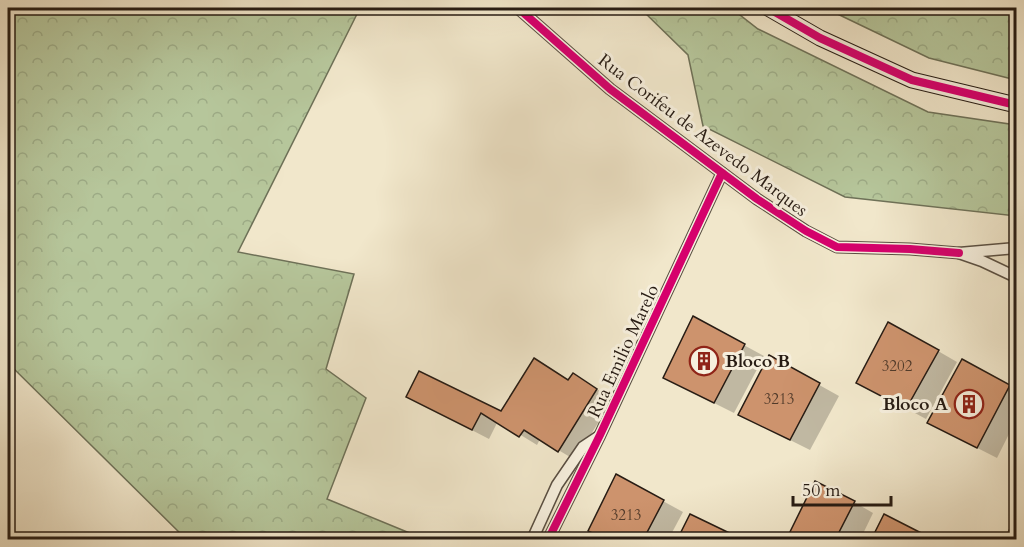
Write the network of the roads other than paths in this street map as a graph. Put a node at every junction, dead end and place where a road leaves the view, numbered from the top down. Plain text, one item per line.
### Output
1 (518, 8) edge
2 (768, 8) edge
3 (1017, 105) edge
4 (722, 173) junction
5 (1017, 248) edge
6 (959, 254) junction
7 (1017, 258) edge
8 (1017, 272) edge
9 (1017, 277) edge
10 (600, 435) junction
11 (557, 486) junction
12 (571, 494) junction
13 (1017, 529) edge
14 (533, 537) edge
15 (547, 540) edge
16 (1011, 540) edge

1 - 4 street, Rua Corifeu de Azevedo Marques
2 - 3 street
4 - 6 street, Rua Corifeu de Azevedo Marques
4 - 10 street, Rua Emilio Marelo
5 - 6 street
6 - 9 street
7 - 8 street
10 - 11 street
10 - 12 street, Rua Emilio Marelo
11 - 12 street
11 - 14 street
12 - 15 street, Rua Emilio Marelo
13 - 16 street
14 - 15 street

